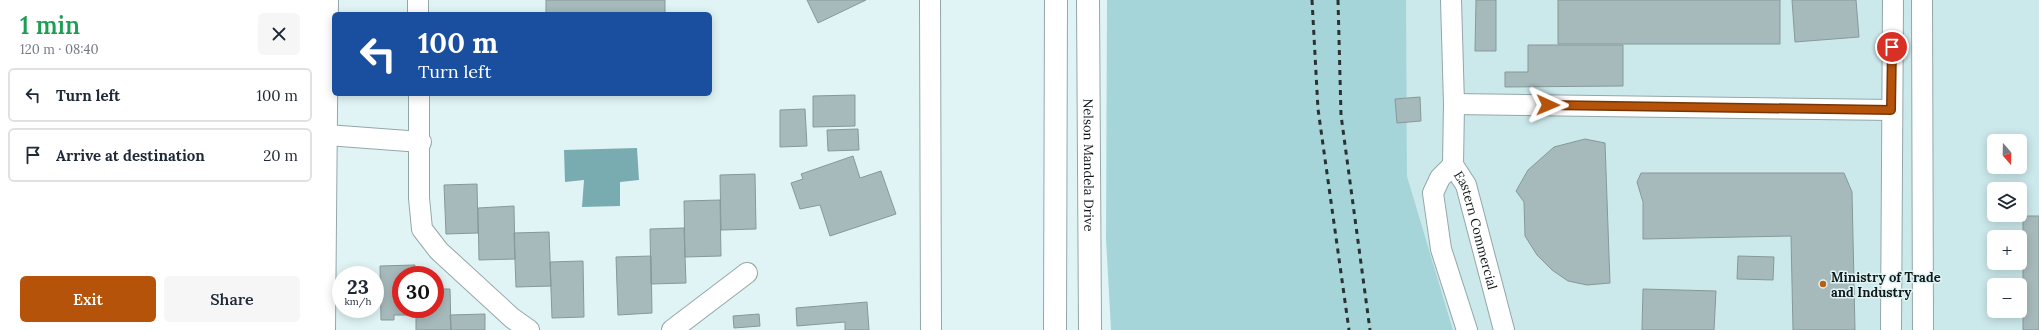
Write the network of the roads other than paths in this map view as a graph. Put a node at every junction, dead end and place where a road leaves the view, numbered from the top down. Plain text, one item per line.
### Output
1 (328, 0) edge
2 (418, 0) edge
3 (930, 0) edge
4 (1056, 0) edge
5 (1088, 0) edge
6 (1451, 0) edge
7 (1892, 0) edge
8 (1922, 0) edge
9 (418, 12) edge
10 (419, 96) edge
11 (1454, 104) junction
12 (1891, 110) junction
13 (327, 135) junction
14 (421, 142) junction
15 (1453, 165) junction
16 (747, 273) dead end
17 (322, 294) edge
18 (325, 330) edge
19 (529, 330) edge
20 (672, 330) edge
21 (931, 330) edge
22 (1055, 330) edge
23 (1090, 330) edge
24 (1467, 330) edge
25 (1504, 330) edge
26 (1891, 330) edge
27 (1923, 330) edge

1 - 13 street
2 - 9 street
3 - 21 street
4 - 22 main road
5 - 23 main road, Nelson Mandela Drive
6 - 11 street
7 - 12 street
8 - 27 street
10 - 14 street
11 - 12 street
11 - 15 street
12 - 26 street
13 - 14 street
13 - 17 street
14 - 19 street
15 - 24 street, Eastern Commercial
15 - 25 street, Eastern Commercial
16 - 20 street
17 - 18 street

